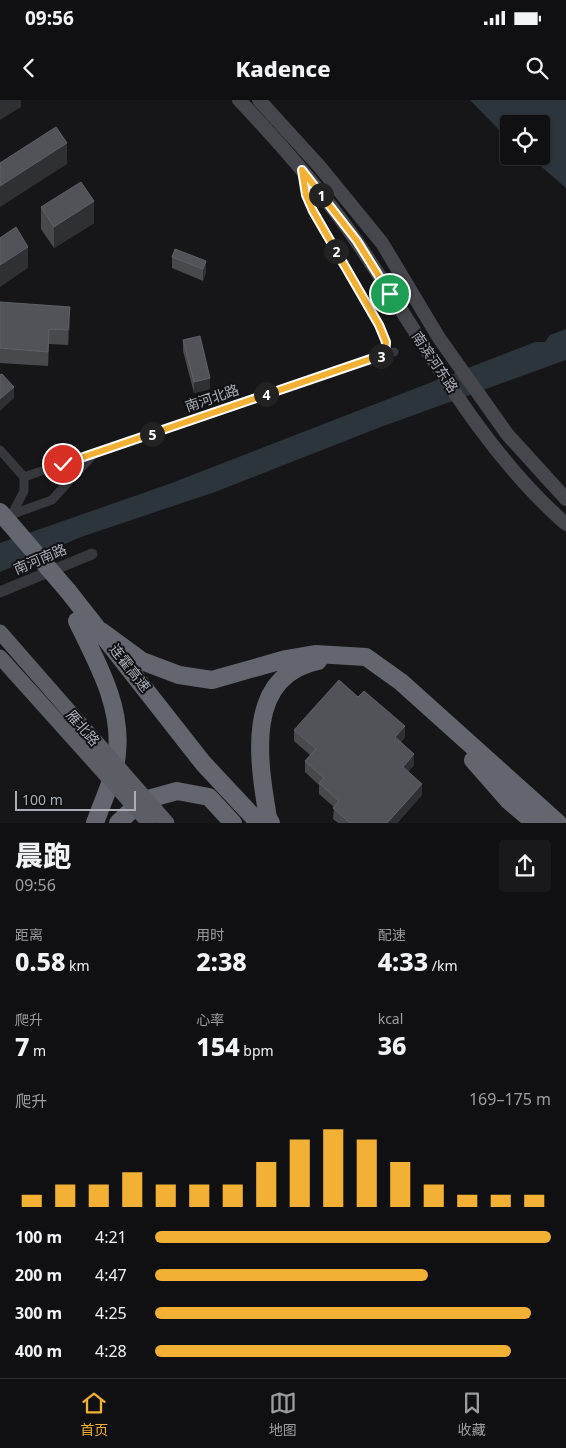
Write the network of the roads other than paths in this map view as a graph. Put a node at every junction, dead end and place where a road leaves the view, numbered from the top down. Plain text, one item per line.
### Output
1 (238, 100) edge
2 (259, 100) edge
3 (302, 170) junction
4 (0, 450) edge
5 (97, 452) junction
6 (24, 477) junction
7 (566, 499) edge
8 (6, 513) edge
9 (0, 518) edge
10 (566, 524) edge
11 (0, 531) edge
12 (92, 554) dead end
13 (0, 592) edge
14 (62, 593) junction
15 (77, 621) junction
16 (101, 631) junction
17 (0, 632) edge
18 (0, 656) edge
19 (96, 823) edge
20 (118, 823) edge
21 (149, 823) edge
22 (167, 823) edge
23 (233, 823) edge
24 (248, 823) edge
25 (259, 823) edge
26 (271, 823) edge
27 (535, 823) edge
28 (558, 823) edge

1 - 3 main road, 南滨河东路
2 - 7 main road, 南滨河东路
3 - 5 street, 南河北路
3 - 10 main road, 南滨河东路
4 - 6 street
5 - 6 street, 南河北路
5 - 8 street, 南河北路
6 - 8 street
8 - 9 street, 南河北路
8 - 14 highway, 连霍高速, bridge
11 - 14 highway, 连霍高速
12 - 13 street, 南河南路
14 - 15 highway, 连霍高速
14 - 16 highway, 连霍高速
15 - 19 highway
15 - 24 highway, 连霍高速
16 - 25 highway, 连霍高速
16 - 28 highway
17 - 22 highway, 雁北路, bridge
18 - 21 highway, 雁北路, bridge
20 - 23 highway
26 - 27 highway

